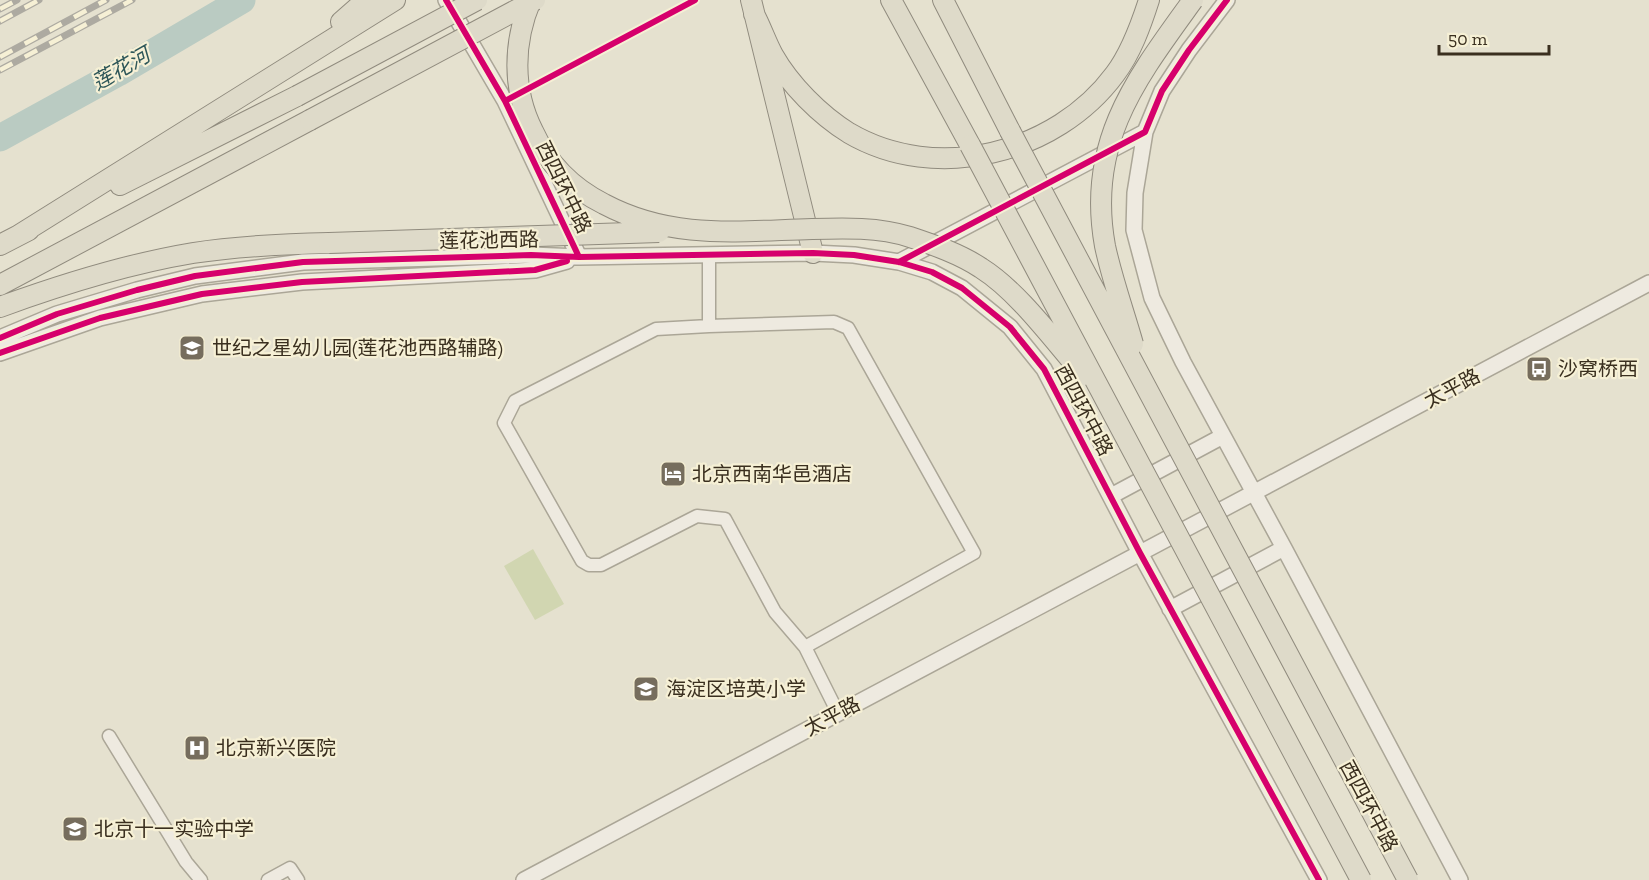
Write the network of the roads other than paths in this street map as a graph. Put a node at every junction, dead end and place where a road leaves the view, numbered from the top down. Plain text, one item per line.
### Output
1 (366, 0) edge
2 (395, 0) edge
3 (446, 0) edge
4 (477, 0) edge
5 (531, 0) edge
6 (535, 0) edge
7 (891, 0) edge
8 (943, 0) edge
9 (1193, 0) edge
10 (1227, 0) edge
11 (1148, 3) edge
12 (753, 7) edge
13 (306, 54) junction
14 (1145, 132) junction
15 (687, 231) junction
16 (19, 235) junction
17 (0, 245) edge
18 (813, 253) junction
19 (709, 254) junction
20 (579, 257) junction
21 (899, 262) junction
22 (1649, 283) edge
23 (0, 285) edge
24 (0, 307) edge
25 (709, 326) junction
26 (0, 338) edge
27 (0, 353) edge
28 (1143, 381) junction
29 (1108, 402) junction
30 (1223, 436) junction
31 (1254, 492) junction
32 (1111, 496) junction
33 (1284, 548) junction
34 (1140, 553) junction
35 (1170, 609) junction
36 (805, 647) junction
37 (838, 713) junction
38 (109, 736) dead end
39 (201, 880) edge
40 (268, 880) edge
41 (298, 880) edge
42 (524, 880) edge
43 (1319, 880) edge
44 (1361, 880) edge
45 (1408, 880) edge
46 (1460, 880) edge

1 - 13 highway
2 - 13 highway
3 - 20 street, 西四环中路
4 - 16 highway, bridge
5 - 15 highway, bridge
6 - 23 highway, bridge
7 - 29 highway, 西四环中路, bridge
8 - 28 highway, 西四环中路, bridge
9 - 28 highway, bridge
10 - 14 street
11 - 12 highway
12 - 18 highway
13 - 16 highway
14 - 21 street
14 - 30 street
15 - 24 highway, bridge
15 - 29 highway, bridge
16 - 17 highway
18 - 19 street, 西四环中路
18 - 21 street, 西四环中路
19 - 20 street, 西四环中路
19 - 25 street
20 - 26 street, 莲花池西路
20 - 27 street, 莲花池西路
21 - 32 street, 西四环中路
22 - 31 street, 太平路
25 - 36 street
25 - 36 street
28 - 45 highway, 西四环中路, bridge
29 - 44 highway, 西四环中路, bridge
30 - 31 street
30 - 32 street
31 - 33 street
31 - 34 street, 太平路
32 - 34 street, 西四环中路
33 - 35 street
33 - 46 street
34 - 35 street, 西四环中路
34 - 37 street, 太平路
35 - 43 street, 西四环中路
36 - 37 street
37 - 42 street, 太平路
38 - 39 street
40 - 41 street

